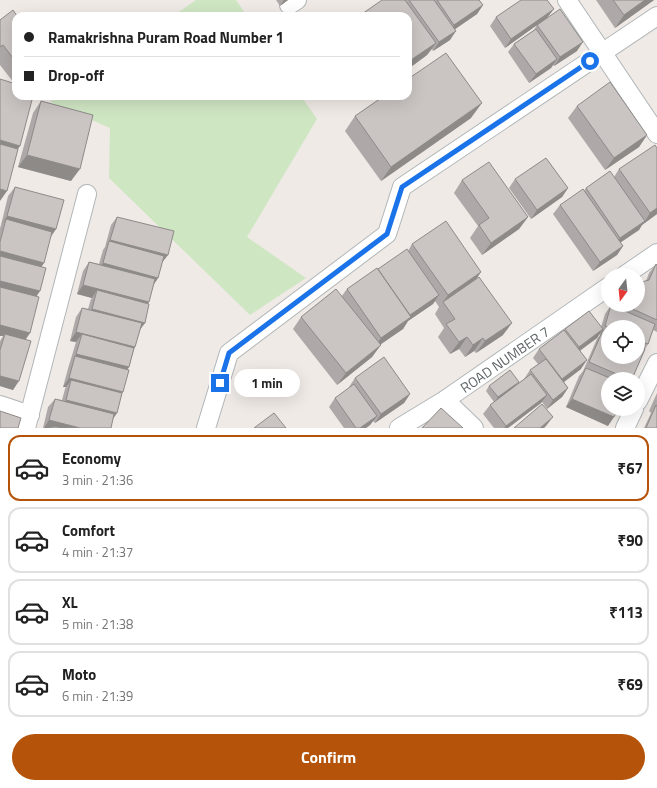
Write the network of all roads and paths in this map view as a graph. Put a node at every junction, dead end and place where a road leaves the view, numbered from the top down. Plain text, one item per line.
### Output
1 (567, 0) edge
2 (657, 16) edge
3 (602, 53) junction
4 (657, 134) edge
5 (87, 194) dead end
6 (657, 253) edge
7 (635, 268) edge
8 (601, 292) edge
9 (657, 363) edge
10 (645, 388) edge
11 (445, 400) junction
12 (0, 405) edge
13 (631, 416) edge
14 (28, 421) edge
15 (206, 428) edge
16 (399, 428) edge
17 (474, 428) edge
18 (625, 428) edge

1 - 3 street
2 - 3 street
3 - 4 street
3 - 15 street
5 - 14 street
6 - 7 street
8 - 11 street, ROAD NUMBER 7
9 - 10 street
11 - 16 street, ROAD NUMBER 7
11 - 17 street
12 - 14 street
13 - 18 street

